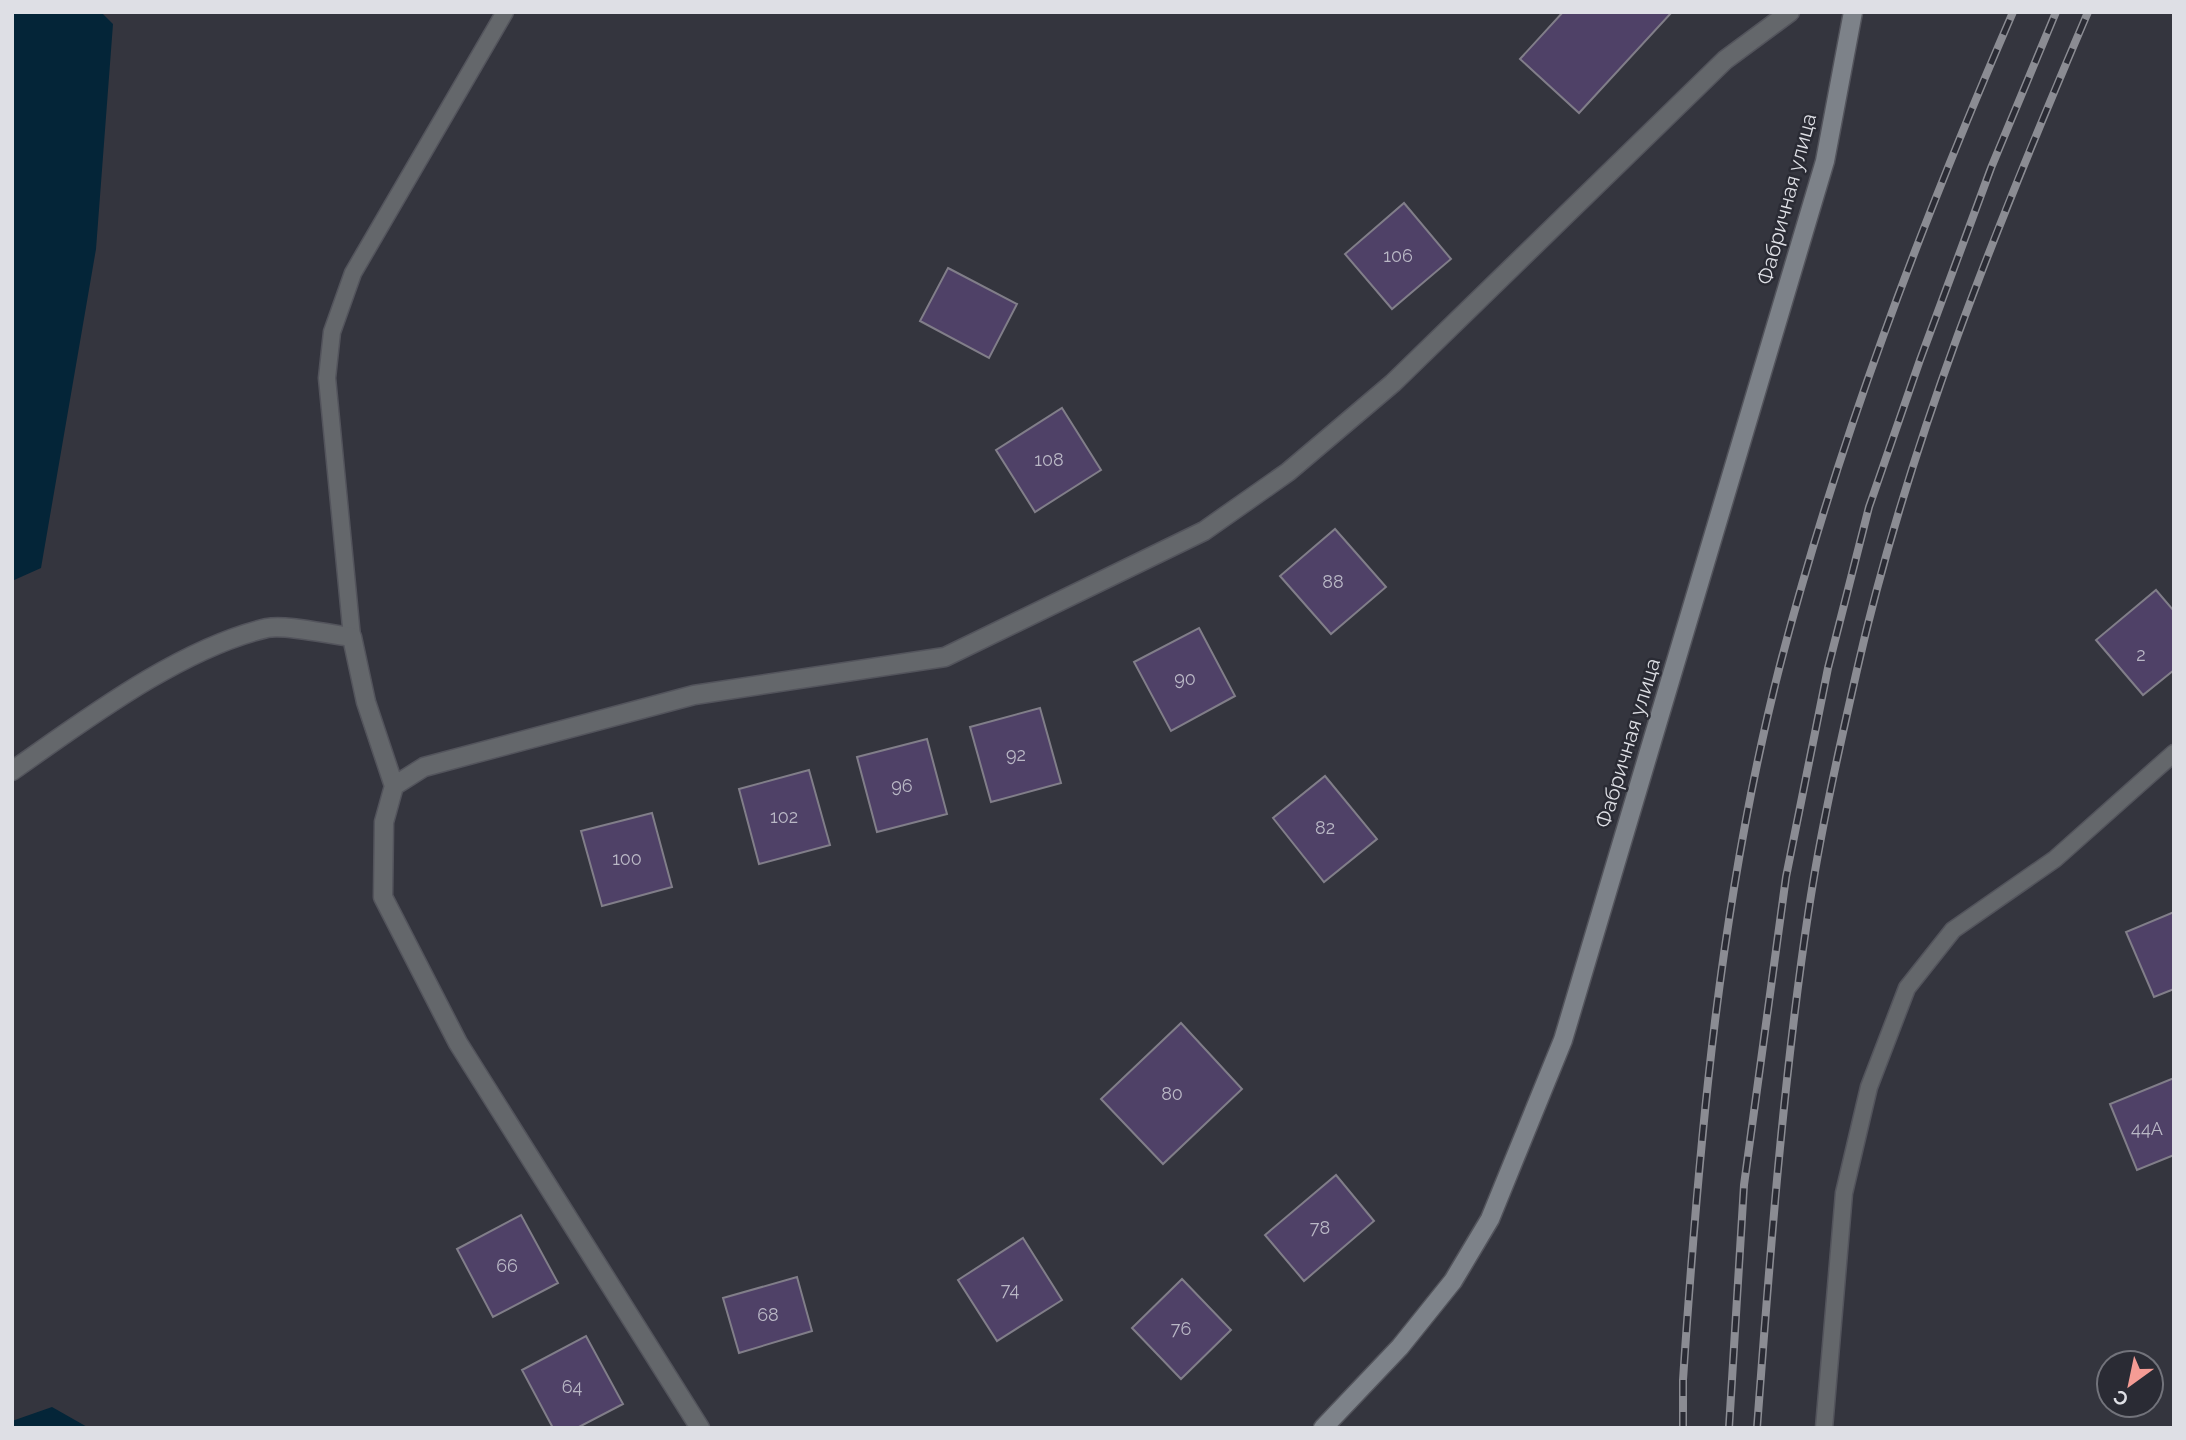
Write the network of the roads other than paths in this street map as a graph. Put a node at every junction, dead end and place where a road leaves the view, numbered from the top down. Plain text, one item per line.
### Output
1 (505, 12) edge
2 (1790, 12) edge
3 (1853, 12) edge
4 (352, 637) junction
5 (2174, 752) edge
6 (12, 771) edge
7 (394, 786) junction
8 (700, 1428) edge
9 (1323, 1428) edge
10 (1824, 1428) edge

1 - 4 lane
2 - 7 street
3 - 9 main road, Фабричная улица
4 - 6 street
4 - 7 street
5 - 10 lane
7 - 8 street

